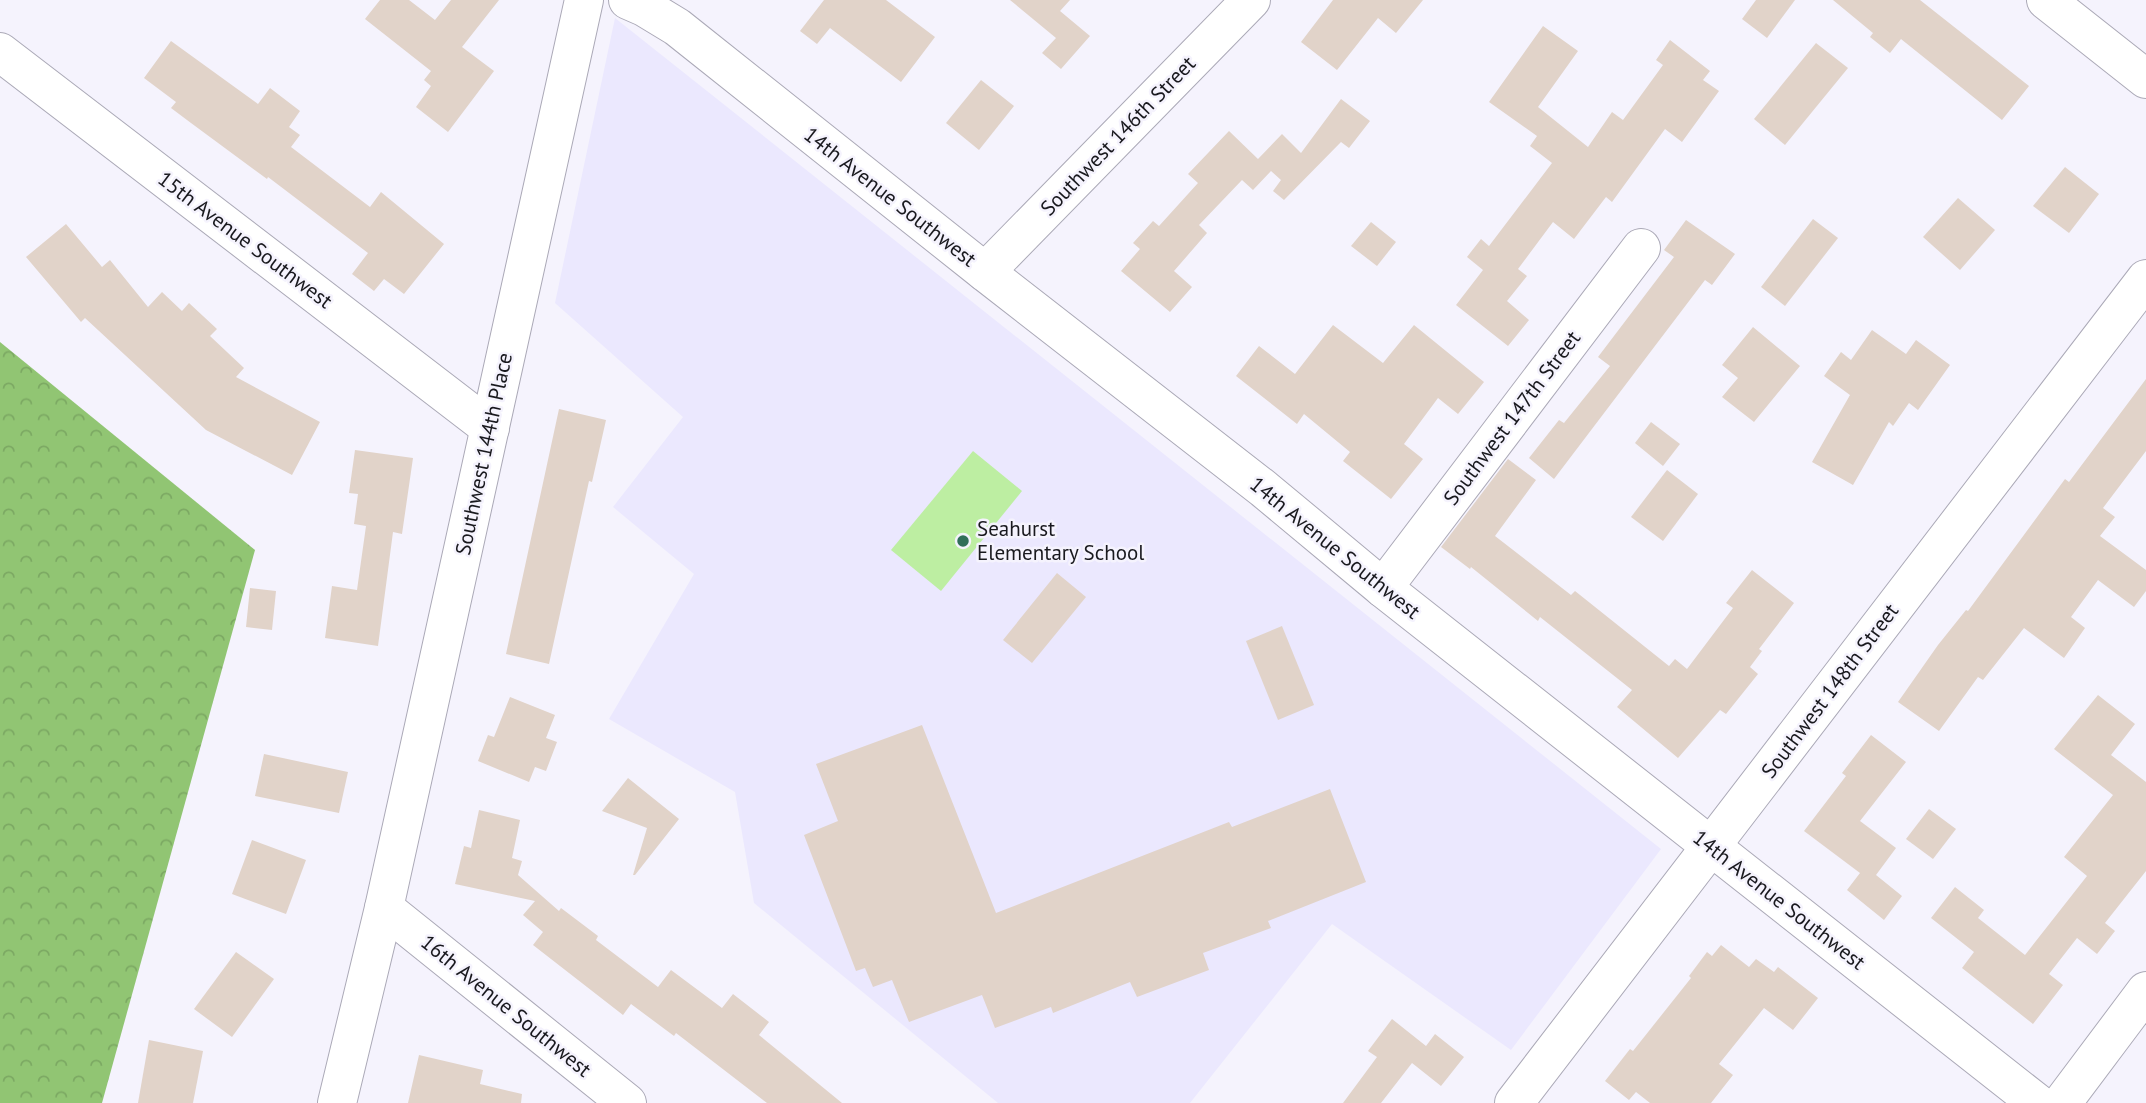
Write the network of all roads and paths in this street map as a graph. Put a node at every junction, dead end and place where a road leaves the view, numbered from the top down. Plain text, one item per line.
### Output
1 (584, 0) edge
2 (628, 0) edge
3 (1251, 0) edge
4 (2046, 0) edge
5 (0, 52) edge
6 (2146, 79) edge
7 (1641, 248) dead end
8 (985, 272) junction
9 (2146, 279) edge
10 (490, 428) junction
11 (1383, 588) junction
12 (1710, 847) junction
13 (384, 908) junction
14 (2146, 991) edge
15 (337, 1103) edge
16 (627, 1103) edge
17 (1514, 1103) edge
18 (2037, 1103) edge
19 (2062, 1103) edge

1 - 10 street, Southwest 144th Place
2 - 8 street, 14th Avenue Southwest
3 - 8 street, Southwest 146th Street
4 - 6 street
5 - 10 street, 15th Avenue Southwest
7 - 11 street, Southwest 147th Street
8 - 11 street, 14th Avenue Southwest
9 - 12 street, Southwest 148th Street
10 - 13 street, Southwest 144th Place
11 - 12 street, 14th Avenue Southwest
12 - 17 street, Southwest 148th Street
12 - 18 street, 14th Avenue Southwest
13 - 15 street
13 - 16 street, 16th Avenue Southwest
14 - 19 street

